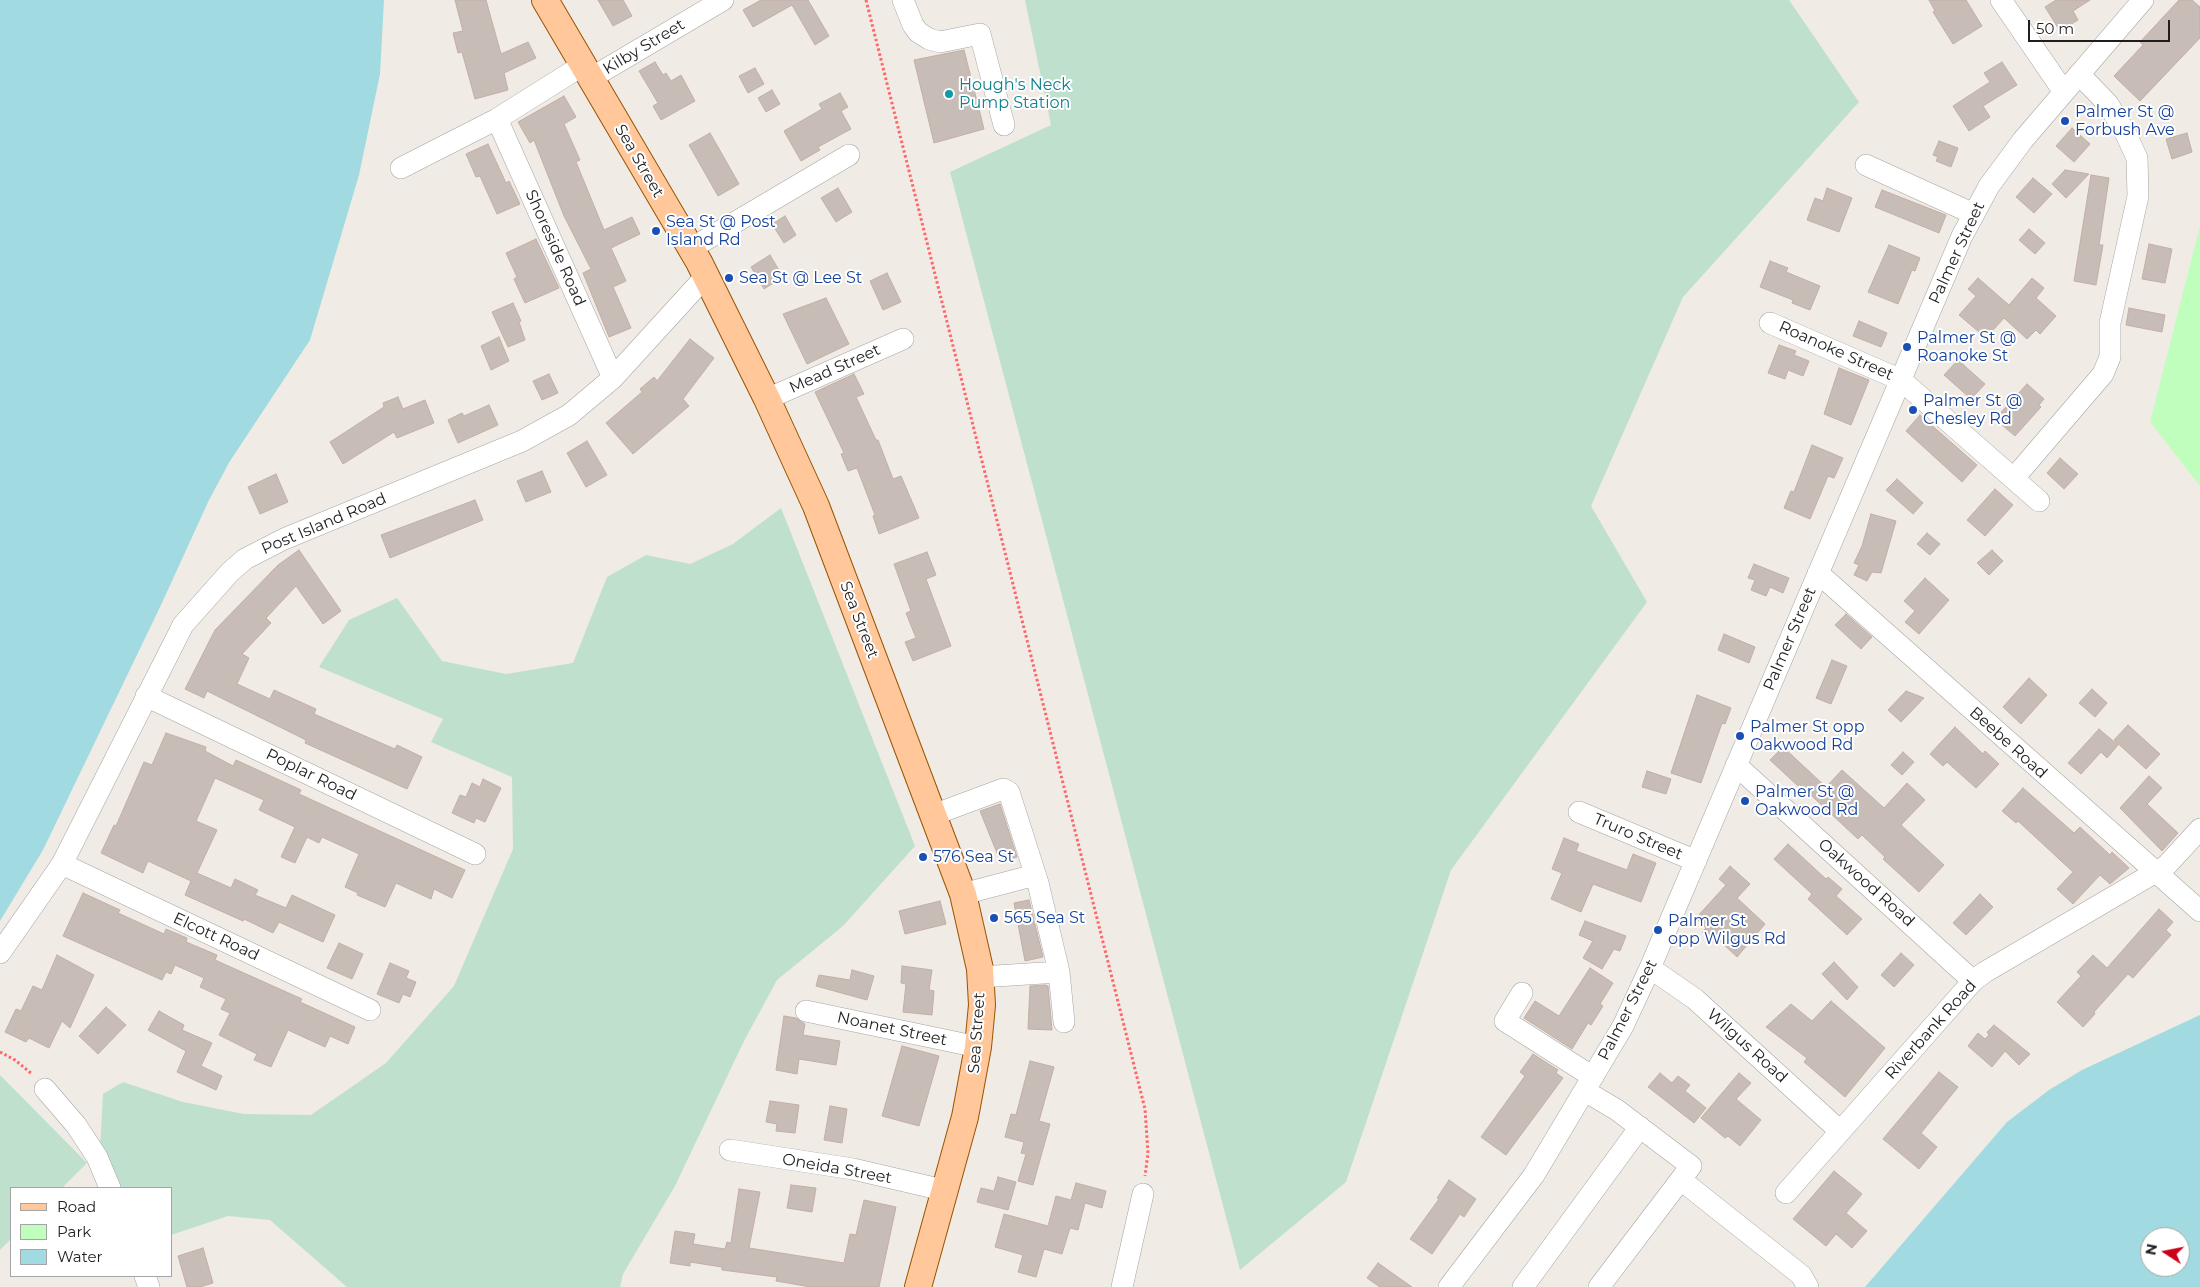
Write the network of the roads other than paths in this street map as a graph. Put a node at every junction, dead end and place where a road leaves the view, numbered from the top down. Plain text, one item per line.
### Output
1 (545, 0) edge
2 (723, 0) edge
3 (903, 0) edge
4 (2001, 0) edge
5 (2142, 0) edge
6 (587, 72) junction
7 (2079, 74) junction
8 (2064, 92) junction
9 (497, 119) junction
10 (1004, 125) dead end
11 (849, 155) dead end
12 (1866, 165) dead end
13 (400, 168) dead end
14 (1974, 214) junction
15 (690, 249) junction
16 (706, 276) junction
17 (1770, 323) dead end
18 (903, 338) dead end
19 (613, 378) junction
20 (1901, 380) junction
21 (768, 399) junction
22 (2014, 478) junction
23 (2039, 501) dead end
24 (1818, 573) junction
25 (146, 696) junction
26 (1736, 765) junction
27 (1579, 812) dead end
28 (933, 815) junction
29 (2200, 829) edge
30 (475, 854) dead end
31 (1696, 861) junction
32 (62, 864) junction
33 (2155, 873) junction
34 (1035, 874) junction
35 (963, 894) junction
36 (2200, 912) edge
37 (0, 953) edge
38 (1650, 968) junction
39 (1059, 972) junction
40 (980, 977) junction
41 (1973, 981) junction
42 (1522, 994) dead end
43 (370, 1010) dead end
44 (806, 1011) dead end
45 (1064, 1022) dead end
46 (978, 1047) junction
47 (1589, 1084) junction
48 (45, 1089) road end
49 (1640, 1127) junction
50 (1840, 1131) junction
51 (730, 1150) dead end
52 (1681, 1180) junction
53 (110, 1187) edge
54 (943, 1190) junction
55 (1786, 1193) dead end
56 (1143, 1194) road end
57 (918, 1287) edge
58 (1122, 1287) edge
59 (1449, 1287) edge
60 (1523, 1287) edge
61 (1599, 1287) edge
62 (1808, 1287) edge

1 - 6 main road, Sea Street
2 - 6 street, Kilby Street
3 - 10 street
4 - 8 street
5 - 7 street, Palmer Street
6 - 9 street
6 - 15 main road, Sea Street
7 - 8 street, Palmer Street
7 - 22 street
8 - 14 street, Palmer Street
9 - 13 street
9 - 19 street, Shoreside Road
11 - 15 street
12 - 14 street
14 - 20 street, Palmer Street
15 - 16 main road, Sea Street
16 - 19 street, Post Island Road
16 - 21 main road, Sea Street
17 - 20 street, Roanoke Street
18 - 21 street, Mead Street
19 - 25 street, Post Island Road
20 - 22 street, Roanoke Street
20 - 24 street, Palmer Street
21 - 28 main road, Sea Street
22 - 23 street, Roanoke Street
24 - 26 street, Palmer Street
24 - 33 street, Beebe Road
25 - 30 street, Poplar Road
25 - 32 street, Post Island Road
26 - 31 street, Palmer Street
26 - 41 street, Oakwood Road
27 - 31 street, Truro Street
28 - 34 street
28 - 35 main road, Sea Street
29 - 33 street, Riverbank Road
31 - 38 street, Palmer Street
32 - 37 street, Post Island Road
32 - 43 street, Elcott Road
33 - 36 street, Beebe Road
33 - 41 street, Riverbank Road
34 - 35 street
34 - 39 street
35 - 40 main road, Sea Street
38 - 47 street, Palmer Street
38 - 50 street, Wilgus Road
39 - 40 street
39 - 45 street
40 - 46 main road, Sea Street
41 - 50 street, Riverbank Road
42 - 47 street
44 - 46 street, Noanet Street
46 - 54 main road, Sea Street
47 - 49 street
47 - 59 street, Palmer Street
48 - 53 street
49 - 52 street
49 - 60 street
50 - 55 street, Riverbank Road
51 - 54 street, Oneida Street
52 - 61 street
52 - 62 street
54 - 57 main road, Sea Street
56 - 58 street

